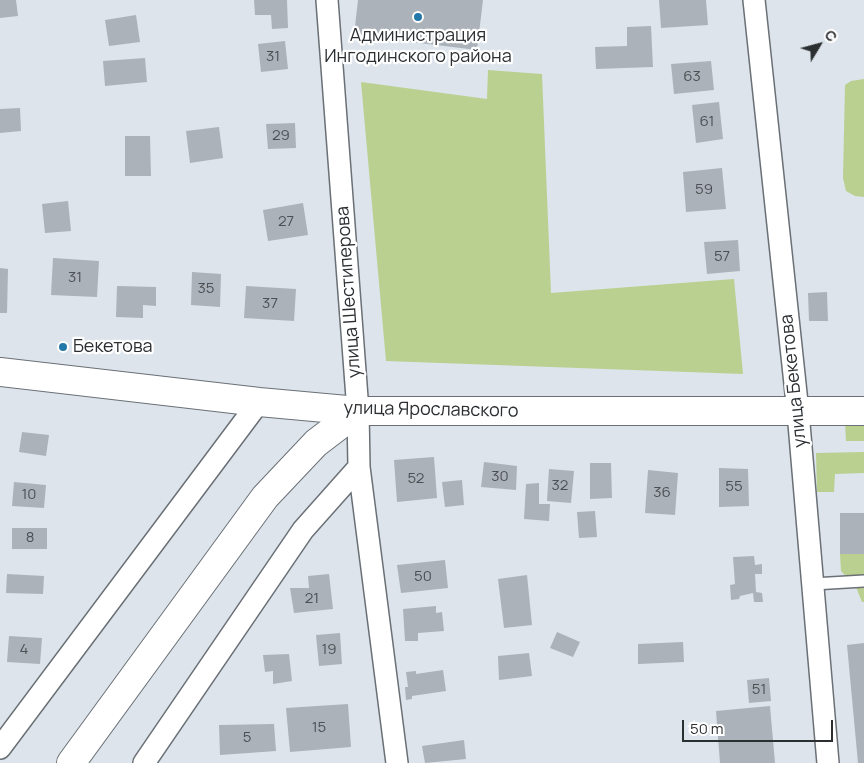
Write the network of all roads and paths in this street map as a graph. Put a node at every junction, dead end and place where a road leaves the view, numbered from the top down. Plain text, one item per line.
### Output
1 (327, 0) edge
2 (754, 0) edge
3 (0, 372) edge
4 (259, 402) junction
5 (358, 411) junction
6 (864, 411) edge
7 (798, 412) junction
8 (359, 467) junction
9 (864, 581) edge
10 (813, 584) junction
11 (0, 748) edge
12 (71, 763) edge
13 (144, 763) edge
14 (397, 763) edge
15 (828, 763) edge

1 - 5 street, улица Шестиперова
2 - 7 street, улица Бекетова
3 - 4 main road, улица Ярославского
4 - 5 main road, улица Ярославского
4 - 11 street
5 - 7 main road, улица Ярославского
5 - 8 street, улица Шестиперова
5 - 12 main road
6 - 7 main road, улица Ярославского
7 - 10 street, улица Бекетова
8 - 13 street
8 - 14 street, улица Шестиперова
9 - 10 lane
10 - 15 street, улица Бекетова

